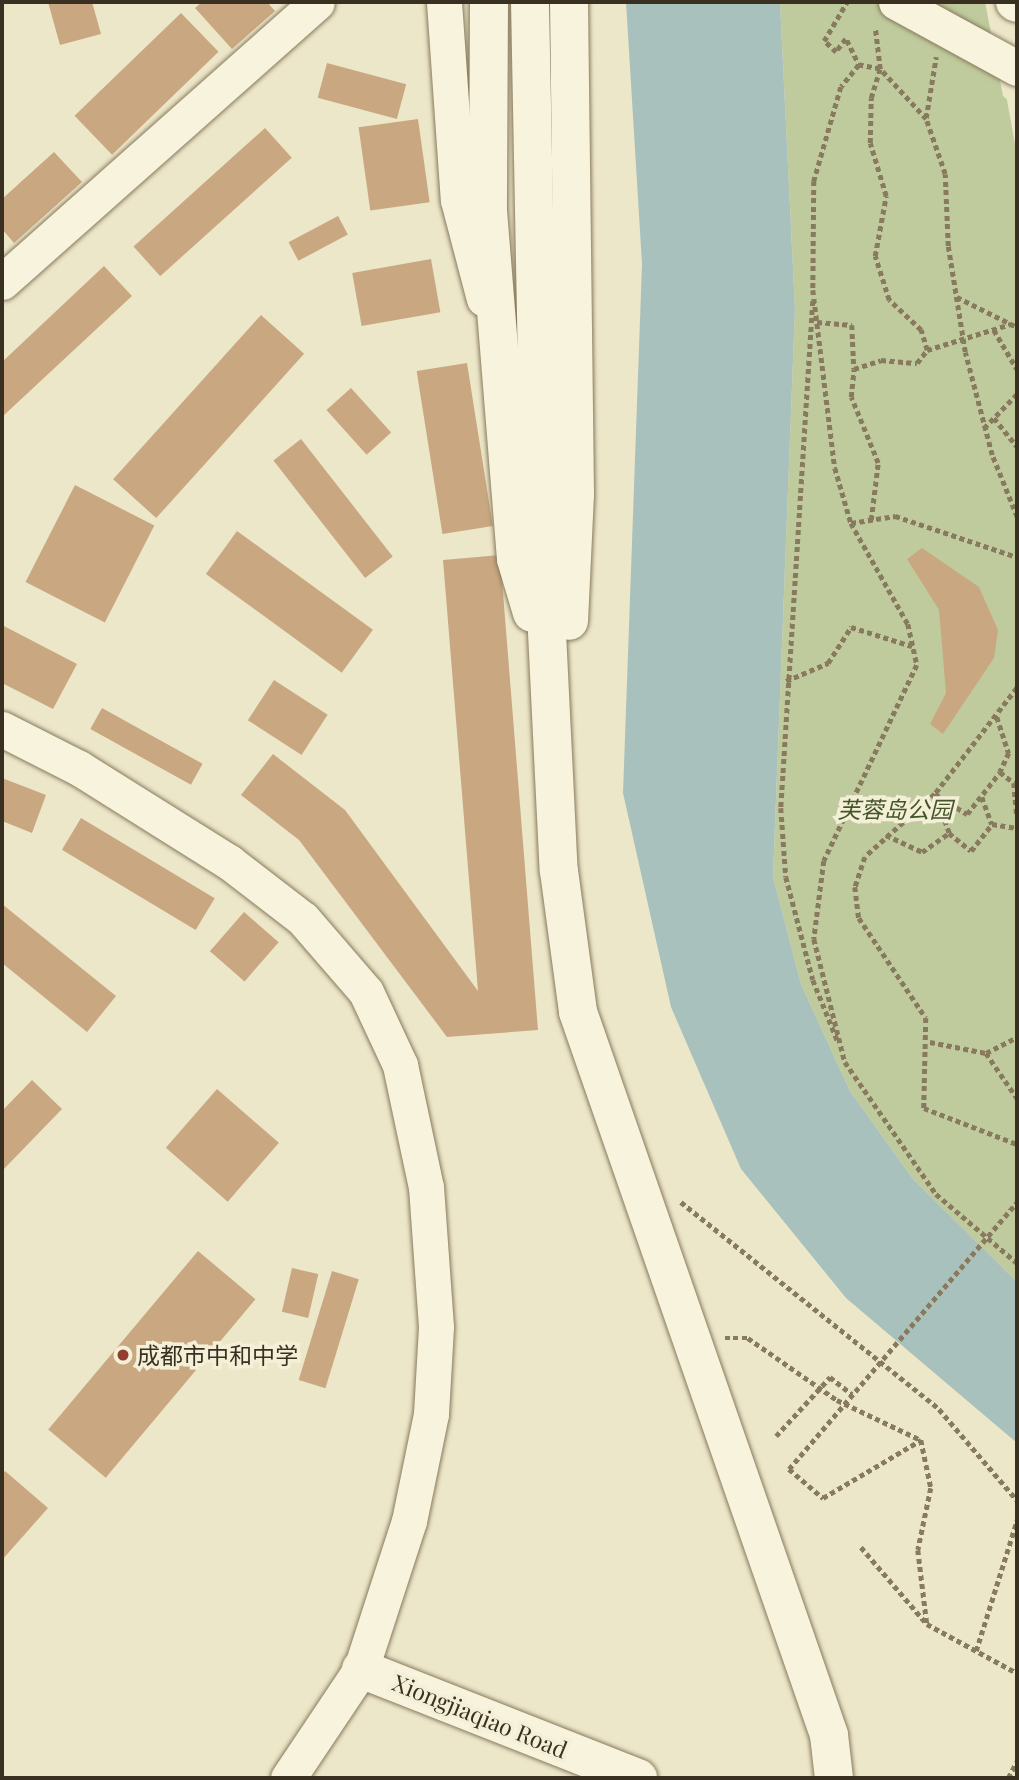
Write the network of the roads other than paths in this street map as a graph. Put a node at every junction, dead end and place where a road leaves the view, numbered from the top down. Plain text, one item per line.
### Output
1 (317, 2) edge
2 (444, 2) edge
3 (489, 2) edge
4 (530, 2) edge
5 (569, 2) edge
6 (885, 8) edge
7 (1017, 68) edge
8 (2, 282) edge
9 (500, 360) junction
10 (550, 672) junction
11 (2, 729) edge
12 (361, 1669) junction
13 (288, 1778) edge
14 (638, 1778) edge
15 (834, 1778) edge

1 - 8 street
2 - 9 street
3 - 9 street
4 - 10 street
5 - 10 street
6 - 7 street, bridge
9 - 10 street
10 - 15 street
11 - 12 street
12 - 13 street
12 - 14 street, Xiongjiaqiao Road

